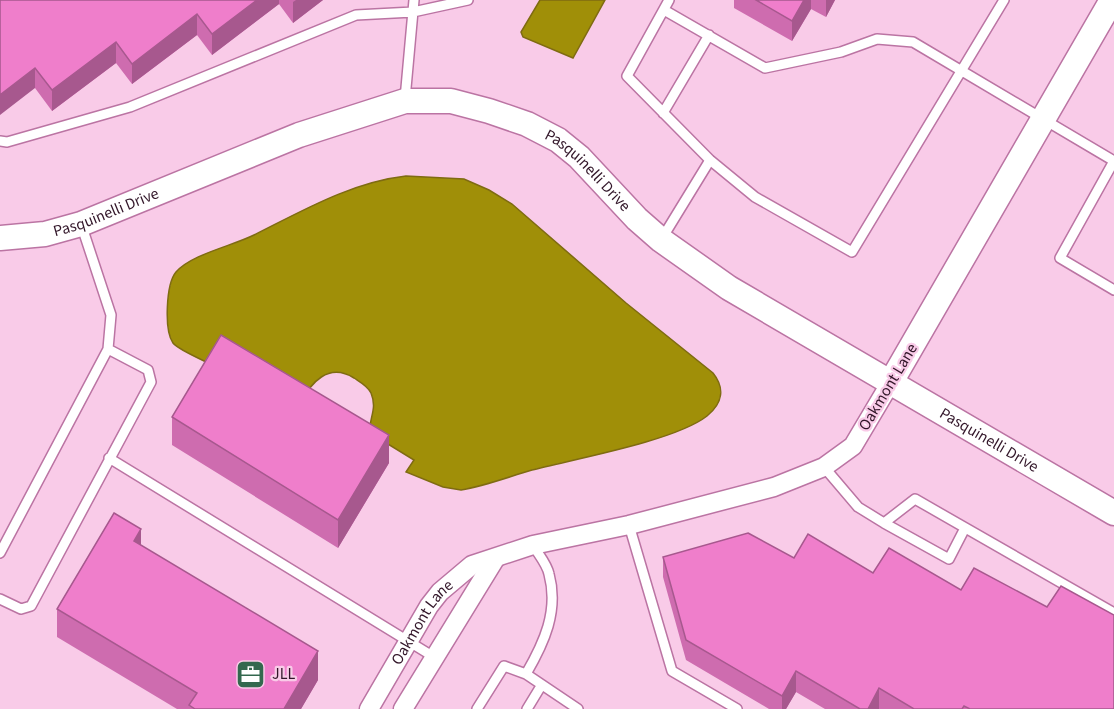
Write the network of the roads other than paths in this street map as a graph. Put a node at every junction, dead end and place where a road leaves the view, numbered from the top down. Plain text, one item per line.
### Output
1 (414, 0) edge
2 (468, 0) edge
3 (669, 0) edge
4 (1004, 0) edge
5 (1112, 0) edge
6 (664, 10) junction
7 (412, 12) junction
8 (709, 35) junction
9 (963, 70) junction
10 (405, 101) junction
11 (663, 113) junction
12 (1043, 120) junction
13 (0, 141) edge
14 (710, 160) junction
15 (1114, 161) edge
16 (81, 225) junction
17 (0, 238) edge
18 (661, 240) junction
19 (1114, 290) edge
20 (108, 349) junction
21 (891, 382) junction
22 (109, 459) junction
23 (824, 467) junction
24 (1114, 513) edge
25 (884, 523) junction
26 (629, 525) junction
27 (965, 528) junction
28 (533, 545) junction
29 (0, 553) edge
30 (495, 559) junction
31 (0, 599) edge
32 (1114, 613) edge
33 (409, 640) junction
34 (434, 657) junction
35 (526, 674) junction
36 (541, 686) junction
37 (369, 709) edge
38 (403, 709) edge
39 (477, 709) edge
40 (527, 709) edge
41 (578, 709) edge
42 (737, 709) edge

1 - 7 lane
2 - 7 lane
3 - 6 lane
4 - 9 lane
5 - 12 street, Oakmont Lane
6 - 8 lane
6 - 11 lane
7 - 10 lane
7 - 13 lane
8 - 9 lane
8 - 11 lane
9 - 12 lane
9 - 14 lane
10 - 16 street, Pasquinelli Drive
10 - 18 street, Pasquinelli Drive
11 - 14 lane
12 - 15 lane
12 - 21 street, Oakmont Lane
14 - 18 lane
15 - 19 lane
16 - 17 street, Pasquinelli Drive
16 - 20 lane
18 - 21 street, Pasquinelli Drive
20 - 22 lane
20 - 29 lane
21 - 23 street, Oakmont Lane
21 - 24 street, Pasquinelli Drive
22 - 31 lane
22 - 33 lane
23 - 25 lane
23 - 26 street, Oakmont Lane
25 - 27 lane
25 - 27 lane
26 - 28 street, Oakmont Lane
26 - 42 lane
27 - 32 lane
28 - 30 street, Oakmont Lane
28 - 35 lane
30 - 33 street, Oakmont Lane
30 - 34 street, Oakmont Lane
33 - 34 lane
33 - 37 street, Oakmont Lane
34 - 38 street, Oakmont Lane
35 - 36 lane
35 - 39 lane
36 - 40 lane
36 - 41 lane

